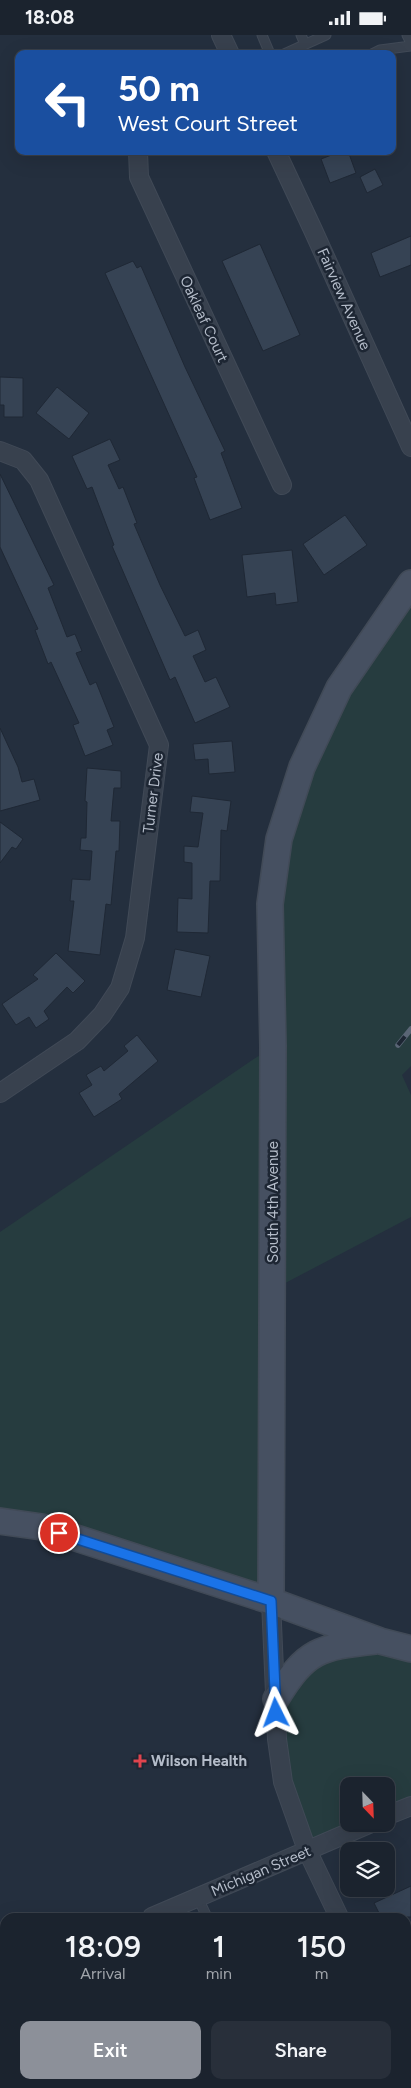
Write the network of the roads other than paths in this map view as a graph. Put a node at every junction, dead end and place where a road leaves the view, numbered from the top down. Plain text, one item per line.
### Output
1 (221, 35) edge
2 (262, 35) edge
3 (301, 35) edge
4 (326, 35) edge
5 (408, 35) edge
6 (305, 44) junction
7 (411, 45) edge
8 (228, 50) edge
9 (268, 50) edge
10 (292, 50) edge
11 (380, 50) edge
12 (138, 155) edge
13 (278, 155) edge
14 (411, 447) edge
15 (0, 451) edge
16 (282, 485) dead end
17 (411, 583) edge
18 (0, 1093) edge
19 (0, 1521) edge
20 (271, 1601) junction
21 (380, 1641) junction
22 (411, 1649) edge
23 (276, 1699) junction
24 (411, 1806) edge
25 (395, 1812) edge
26 (348, 1833) edge
27 (307, 1850) junction
28 (198, 1898) junction
29 (162, 1913) edge
30 (205, 1913) edge
31 (337, 1913) edge

1 - 8 street
2 - 9 lane
3 - 6 lane
4 - 6 lane
5 - 7 lane
6 - 10 lane
7 - 11 lane
12 - 16 street, Oakleaf Court
13 - 14 street, Fairview Avenue
15 - 18 street, Turner Drive
17 - 20 street, South 4th Avenue
19 - 20 street
20 - 21 street
20 - 23 street, South 4th Avenue
21 - 22 street
21 - 23 street
23 - 27 street, South 4th Avenue
24 - 25 street
26 - 27 street, Michigan Street
27 - 28 street, Michigan Street
27 - 31 street, South 4th Avenue
28 - 29 street, Michigan Street
28 - 30 lane

